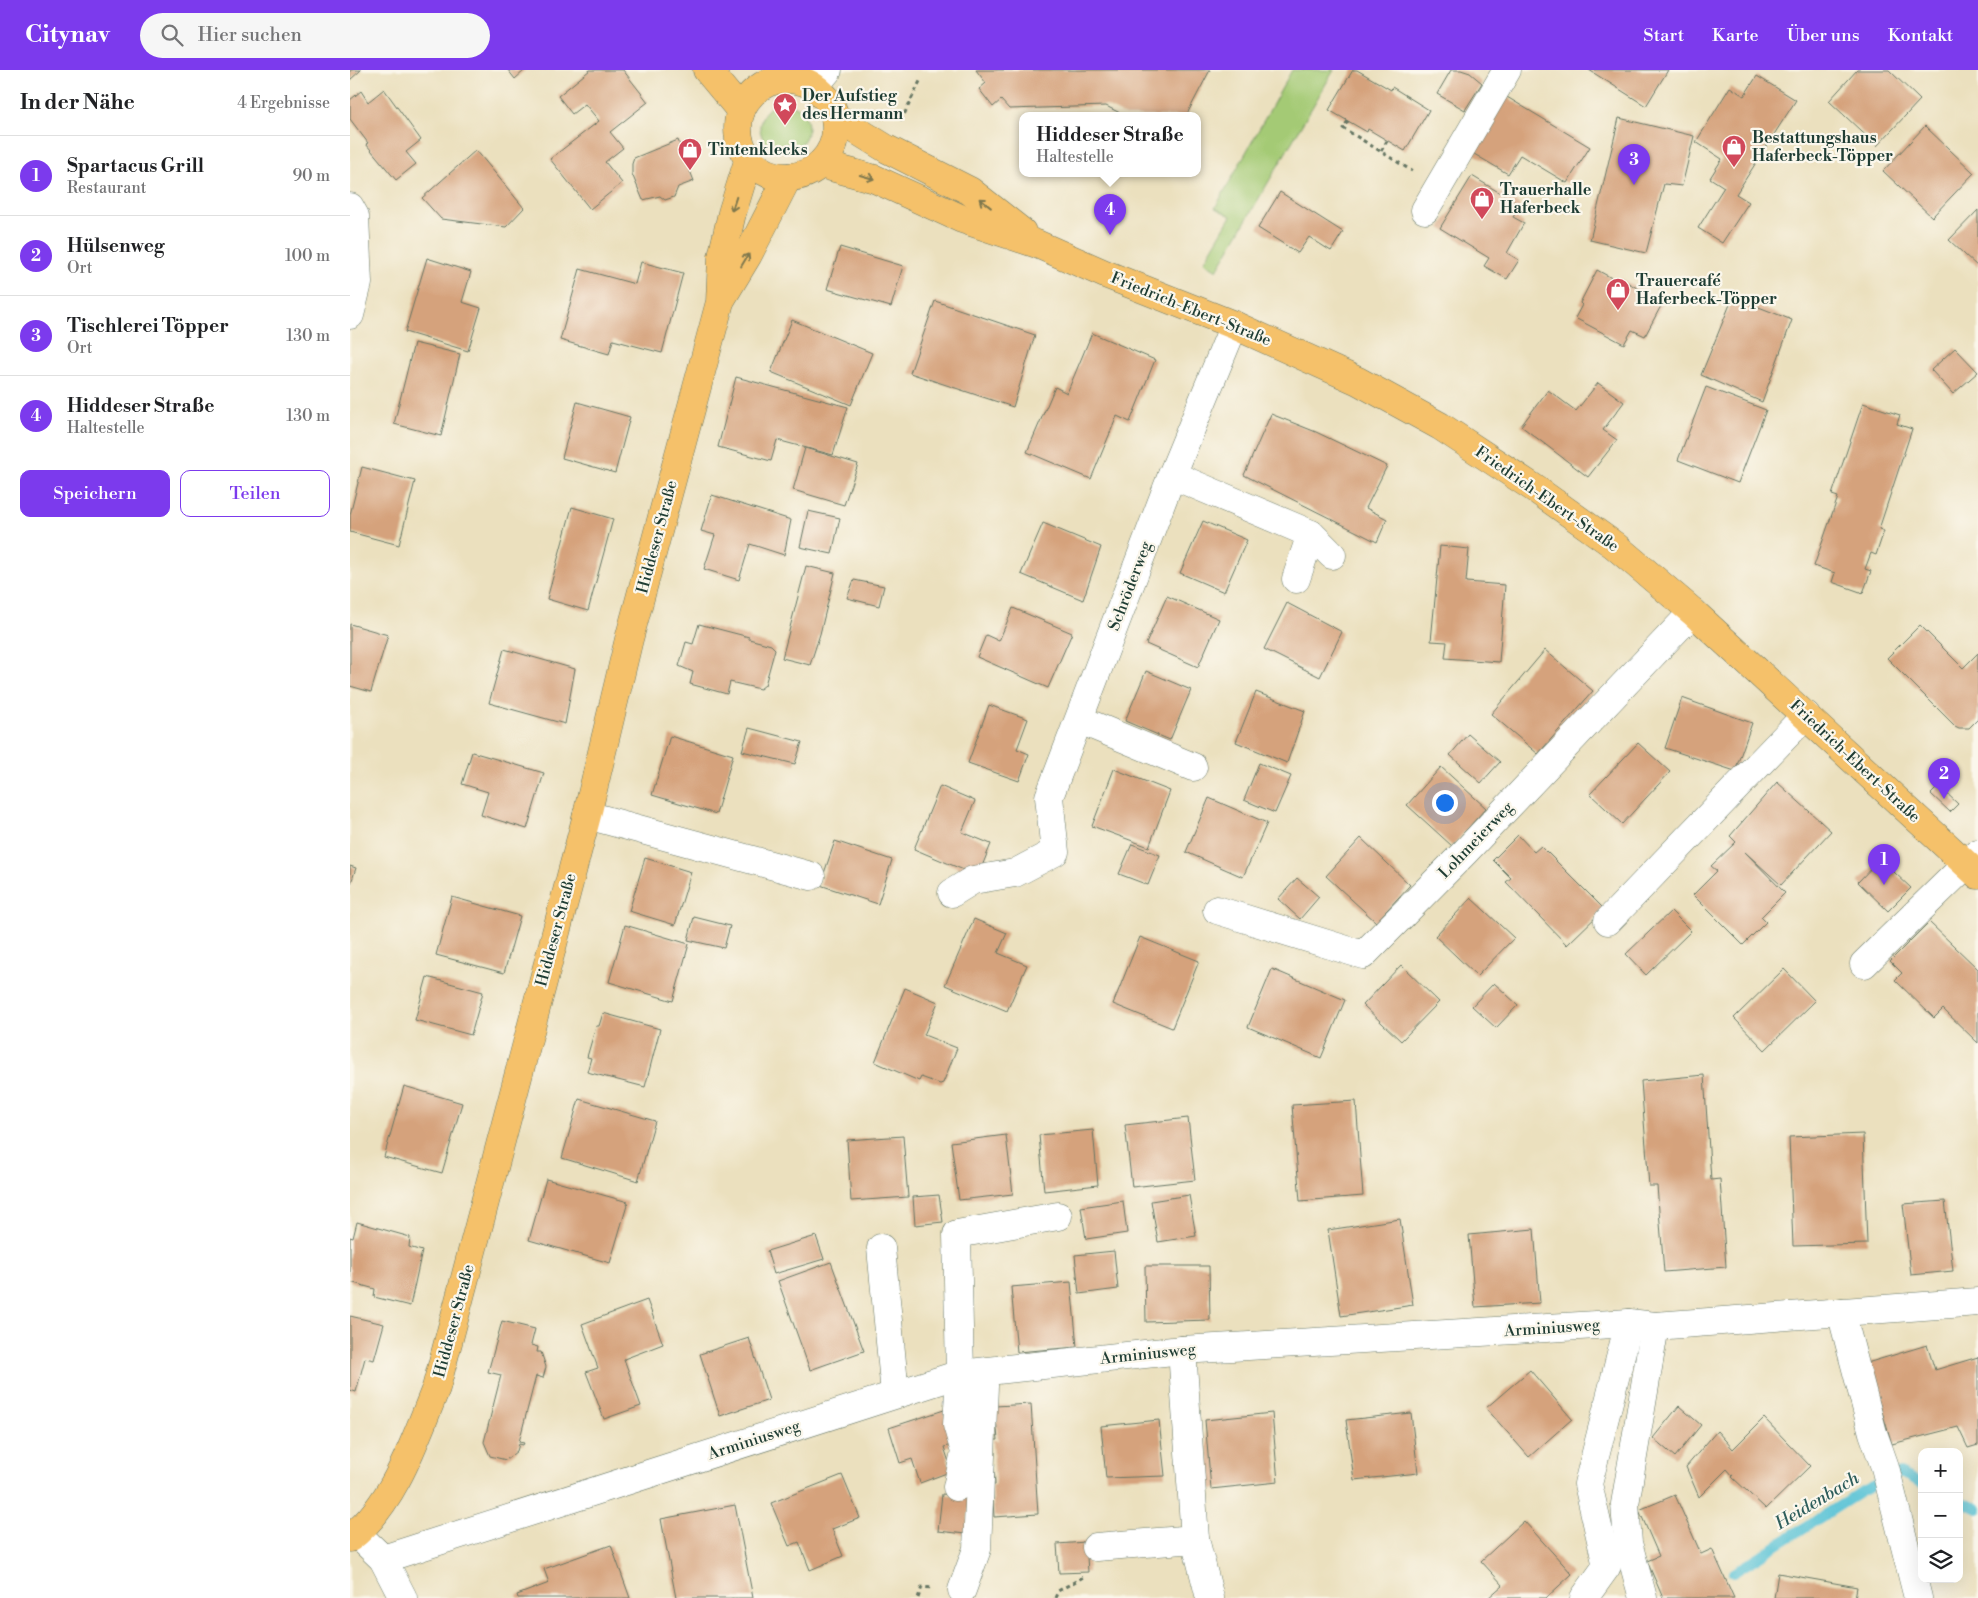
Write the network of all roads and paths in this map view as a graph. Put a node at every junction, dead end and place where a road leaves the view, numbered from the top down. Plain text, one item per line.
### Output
1 (707, 70) edge
2 (1506, 70) edge
3 (760, 76) edge
4 (821, 78) edge
5 (921, 79) dead end
6 (741, 111) junction
7 (835, 118) junction
8 (1348, 121) dead end
9 (1387, 141) dead end
10 (887, 149) junction
11 (1381, 151) junction
12 (749, 158) junction
13 (820, 164) junction
14 (1415, 173) dead end
15 (788, 177) junction
16 (350, 207) edge
17 (1424, 210) dead end
18 (1037, 244) junction
19 (720, 302) junction
20 (350, 315) edge
21 (1234, 325) junction
22 (1172, 475) junction
23 (1312, 534) junction
24 (1332, 555) dead end
25 (1296, 579) dead end
26 (1693, 612) junction
27 (1806, 715) junction
28 (1080, 720) junction
29 (1193, 767) dead end
30 (587, 814) junction
31 (1974, 864) edge
32 (811, 876) dead end
33 (952, 893) dead end
34 (1217, 910) dead end
35 (1608, 921) dead end
36 (1864, 964) dead end
37 (1058, 1216) dead end
38 (881, 1248) dead end
39 (1978, 1302) edge
40 (1841, 1312) junction
41 (1628, 1323) junction
42 (1655, 1326) junction
43 (1182, 1350) junction
44 (971, 1373) junction
45 (895, 1394) junction
46 (957, 1487) dead end
47 (353, 1535) edge
48 (1195, 1539) junction
49 (1096, 1547) dead end
50 (383, 1559) junction
51 (962, 1590) dead end
52 (403, 1598) edge
53 (1210, 1598) edge
54 (1584, 1598) edge
55 (1643, 1598) edge
56 (1918, 1598) edge

1 - 6 main road
2 - 17 street
3 - 4 main road
3 - 6 main road
4 - 7 main road
5 - 10 path
6 - 12 main road
7 - 10 main road, Friedrich-Ebert-Straße
7 - 13 main road
8 - 11 path
9 - 11 path
18 -> 10 main road, Friedrich-Ebert-Straße
11 - 14 path
12 - 15 main road
12 -> 19 main road, Hiddeser Straße
13 - 15 main road
13 -> 18 main road, Friedrich-Ebert-Straße
19 -> 15 main road, Hiddeser Straße
16 - 20 street
18 - 21 main road, Friedrich-Ebert-Straße
19 - 30 main road, Hiddeser Straße
21 - 22 street, Schröderweg
21 - 26 main road, Friedrich-Ebert-Straße
22 - 23 street
22 - 28 street, Schröderweg
23 - 24 street
23 - 25 street
26 - 27 main road, Friedrich-Ebert-Straße
26 - 34 street, Lohmeierweg
27 - 31 main road, Friedrich-Ebert-Straße
27 - 35 street
28 - 29 street
28 - 33 street, Schröderweg
30 - 32 street
30 - 47 main road, Hiddeser Straße
31 - 36 street
37 - 44 street
38 - 45 street
39 - 40 street, Arminiusweg
40 - 42 street, Arminiusweg
40 - 56 street
41 - 42 street, Arminiusweg
41 - 43 street, Arminiusweg
41 - 54 street
42 - 55 street
43 - 44 street, Arminiusweg
43 - 48 street
44 - 45 street, Arminiusweg
44 - 46 street
44 - 51 street
45 - 50 street, Arminiusweg
47 - 50 street
48 - 49 street
48 - 53 street
50 - 52 street

